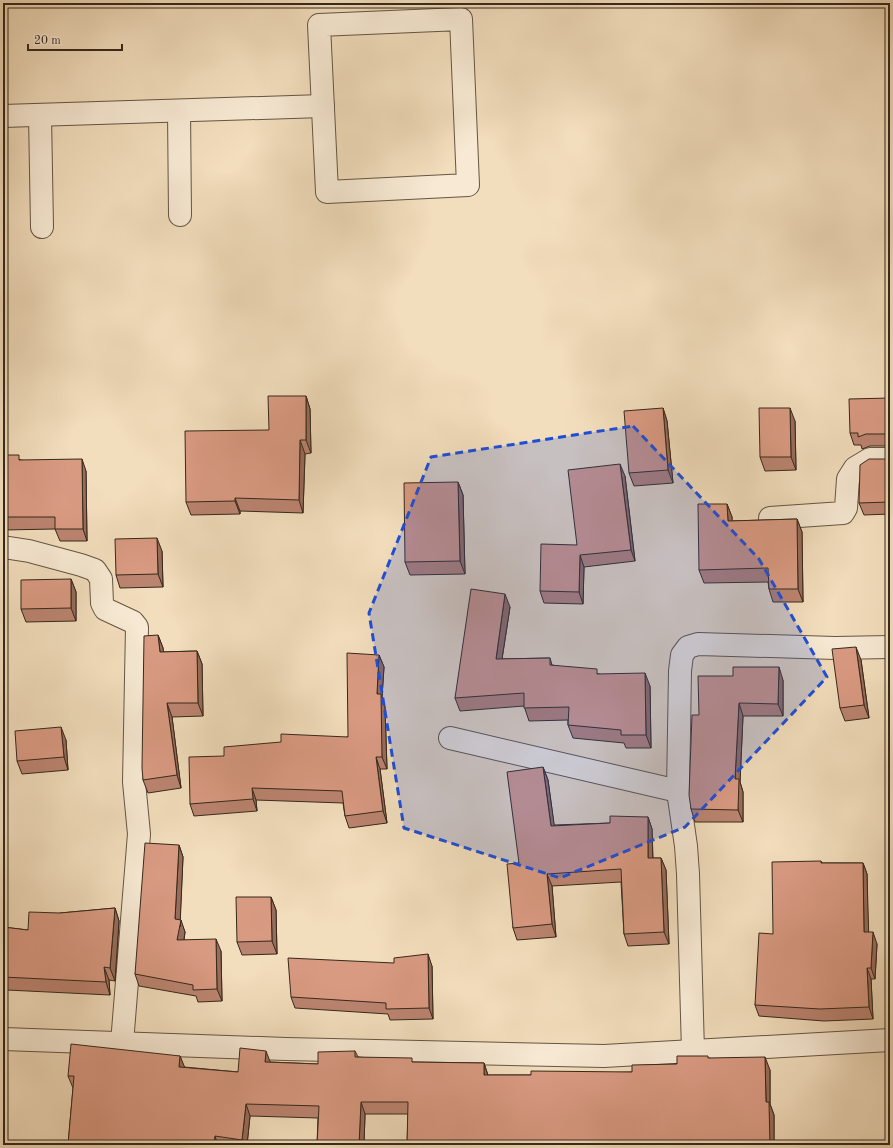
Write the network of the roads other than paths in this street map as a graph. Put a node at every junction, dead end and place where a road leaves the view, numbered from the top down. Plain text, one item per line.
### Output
1 (323, 106) junction
2 (179, 111) junction
3 (40, 115) junction
4 (3, 116) edge
5 (180, 215) dead end
6 (42, 227) dead end
7 (890, 460) edge
8 (770, 518) edge
9 (3, 547) edge
10 (890, 647) edge
11 (450, 738) dead end
12 (678, 791) junction
13 (3, 1039) edge
14 (890, 1040) edge
15 (122, 1043) junction
16 (693, 1051) junction

1 - 1 street
1 - 2 street
2 - 3 street
2 - 5 street
3 - 4 street
3 - 6 street
7 - 8 street
9 - 15 street
10 - 12 street
11 - 12 street
12 - 16 street
13 - 15 street
14 - 16 street
15 - 16 street

